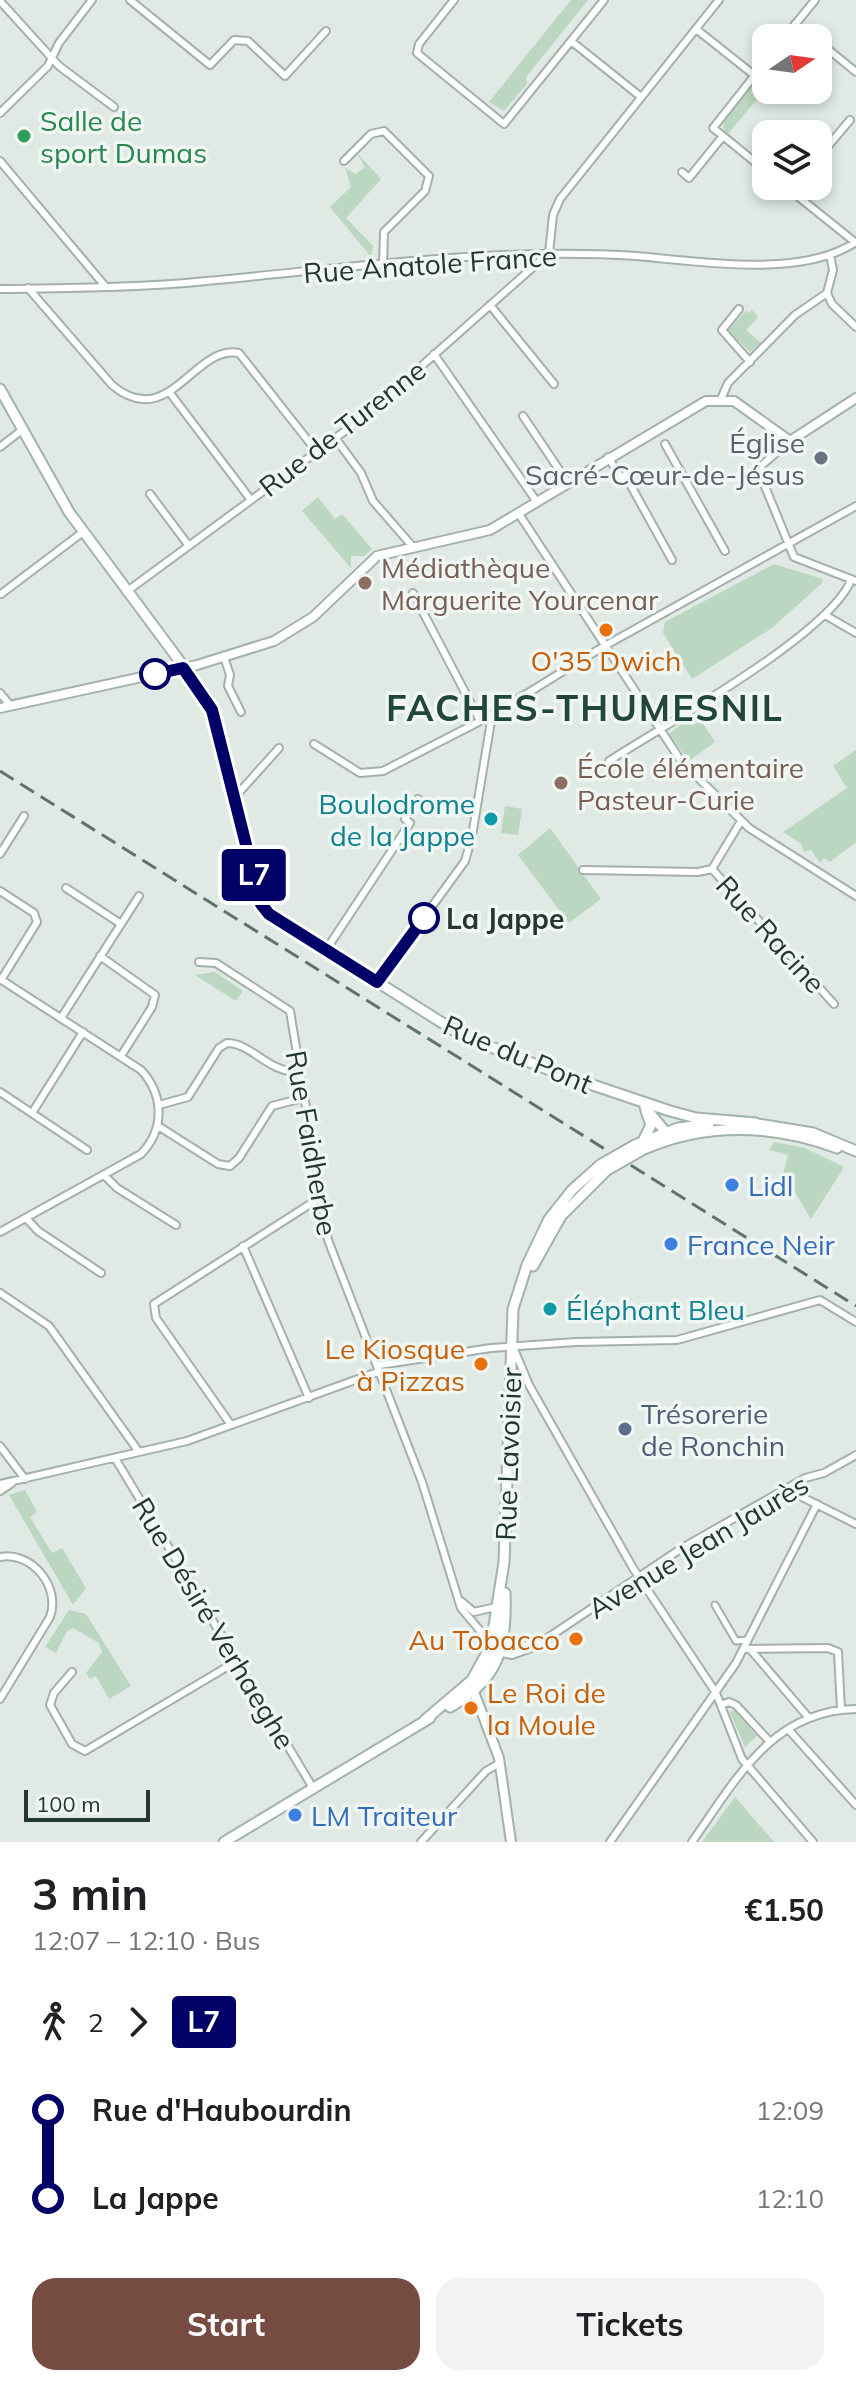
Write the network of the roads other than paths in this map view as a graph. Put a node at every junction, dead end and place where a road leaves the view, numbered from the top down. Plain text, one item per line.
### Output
1 (92, 0) edge
2 (130, 0) edge
3 (454, 0) edge
4 (604, 0) edge
5 (719, 0) edge
6 (815, 0) edge
7 (0, 1) edge
8 (795, 24) edge
9 (696, 29) junction
10 (326, 31) dead end
11 (571, 41) junction
12 (832, 50) edge
13 (52, 57) junction
14 (855, 67) edge
15 (752, 73) edge
16 (752, 78) edge
17 (641, 97) junction
18 (114, 107) dead end
19 (0, 113) edge
20 (850, 120) dead end
21 (723, 136) junction
22 (832, 141) edge
23 (752, 160) edge
24 (0, 161) edge
25 (344, 161) dead end
26 (682, 172) dead end
27 (804, 200) edge
28 (856, 243) edge
29 (549, 253) junction
30 (830, 255) junction
31 (383, 265) junction
32 (105, 286) junction
33 (28, 288) junction
34 (0, 289) edge
35 (827, 293) junction
36 (490, 305) junction
37 (739, 309) dead end
38 (856, 327) edge
39 (434, 354) junction
40 (750, 362) junction
41 (554, 384) dead end
42 (0, 389) edge
43 (170, 393) junction
44 (856, 398) edge
45 (721, 399) junction
46 (523, 416) dead end
47 (22, 430) junction
48 (336, 439) junction
49 (790, 441) junction
50 (665, 444) dead end
51 (0, 447) edge
52 (317, 452) junction
53 (608, 457) junction
54 (568, 483) junction
55 (150, 494) dead end
56 (251, 500) junction
57 (537, 502) junction
58 (856, 506) edge
59 (519, 514) junction
60 (83, 532) junction
61 (786, 545) junction
62 (189, 546) junction
63 (413, 547) junction
64 (725, 551) dead end
65 (672, 560) dead end
66 (854, 580) edge
67 (126, 592) junction
68 (413, 593) dead end
69 (1, 594) edge
70 (825, 615) junction
71 (856, 633) edge
72 (604, 646) junction
73 (224, 657) junction
74 (183, 668) junction
75 (0, 693) edge
76 (10, 705) junction
77 (0, 708) edge
78 (241, 712) dead end
79 (492, 715) junction
80 (479, 719) junction
81 (658, 729) junction
82 (314, 744) dead end
83 (279, 748) dead end
84 (609, 761) dead end
85 (235, 797) junction
86 (418, 799) dead end
87 (24, 816) dead end
88 (741, 821) junction
89 (0, 853) edge
90 (712, 869) junction
91 (583, 870) dead end
92 (66, 888) dead end
93 (0, 891) edge
94 (139, 896) dead end
95 (856, 896) edge
96 (121, 924) junction
97 (326, 950) junction
98 (100, 956) junction
99 (199, 962) dead end
100 (1, 979) edge
101 (377, 982) junction
102 (834, 1004) dead end
103 (61, 1018) junction
104 (83, 1032) junction
105 (121, 1056) junction
106 (299, 1072) junction
107 (0, 1092) edge
108 (620, 1096) junction
109 (303, 1098) junction
110 (637, 1104) junction
111 (159, 1105) junction
112 (656, 1106) junction
113 (32, 1113) junction
114 (756, 1123) junction
115 (158, 1126) junction
116 (672, 1134) junction
117 (640, 1146) junction
118 (87, 1150) dead end
119 (856, 1154) edge
120 (604, 1168) junction
121 (104, 1175) junction
122 (318, 1199) junction
123 (26, 1218) junction
124 (176, 1225) dead end
125 (0, 1232) edge
126 (243, 1246) junction
127 (101, 1273) dead end
128 (0, 1293) edge
129 (856, 1322) edge
130 (513, 1347) junction
131 (379, 1368) junction
132 (309, 1398) junction
133 (231, 1425) junction
134 (0, 1446) edge
135 (139, 1452) junction
136 (856, 1455) edge
137 (115, 1458) junction
138 (25, 1479) junction
139 (15, 1481) junction
140 (0, 1484) edge
141 (786, 1489) junction
142 (0, 1491) edge
143 (817, 1504) junction
144 (856, 1524) edge
145 (0, 1557) edge
146 (639, 1576) junction
147 (459, 1598) junction
148 (501, 1604) junction
149 (715, 1605) dead end
150 (748, 1640) junction
151 (541, 1641) junction
152 (498, 1646) junction
153 (746, 1649) junction
154 (237, 1661) junction
155 (72, 1672) dead end
156 (463, 1690) junction
157 (474, 1692) junction
158 (716, 1693) junction
159 (0, 1699) edge
160 (721, 1705) junction
161 (841, 1709) junction
162 (856, 1709) edge
163 (808, 1717) junction
164 (425, 1720) junction
165 (788, 1729) junction
166 (770, 1742) junction
167 (500, 1763) junction
168 (746, 1766) junction
169 (313, 1788) junction
170 (856, 1805) edge
171 (224, 1842) edge
172 (421, 1842) edge
173 (511, 1842) edge
174 (610, 1842) edge
175 (692, 1842) edge
176 (813, 1842) edge

1 - 13 street
2 - 10 street
3 - 11 street
4 - 11 street
5 - 9 street
6 - 8 street
7 - 13 street
9 - 15 street
9 - 17 street
11 - 17 street
12 - 14 street
13 - 18 street
13 - 19 street
16 - 21 street
17 - 29 street
20 - 22 street
21 - 23 street
21 - 26 street
24 - 32 street
25 - 31 street
27 - 28 street
28 - 30 street, Rue Anatole France
29 - 30 street, Rue Anatole France
29 - 31 street, Rue Anatole France
29 - 36 street, Rue de Turenne
30 - 35 street
31 - 32 street, Rue Anatole France
32 - 33 street, Rue Anatole France
33 - 34 street, Rue Anatole France
33 - 43 street
35 - 38 street
35 - 40 street
36 - 39 street, Rue de Turenne
36 - 41 street
37 - 40 street
39 - 48 street, Rue de Turenne
39 - 57 street
40 - 45 street
42 - 47 main road, Rue du Pont
43 - 52 street
43 - 56 street
44 - 49 street
45 - 49 street
45 - 53 street
46 - 54 street
47 - 51 street
47 - 60 main road, Rue du Pont
48 - 52 street, Rue de Turenne
48 - 63 street
49 - 61 street
50 - 64 street
52 - 56 street, Rue de Turenne
53 - 54 street
53 - 65 street
54 - 57 street
55 - 62 street
56 - 62 street, Rue de Turenne
57 - 59 street
58 - 61 street
59 - 63 street
59 - 72 street
60 - 67 main road, Rue du Pont
60 - 69 street
61 - 66 street
61 - 72 street
62 - 67 street, Rue de Turenne
63 - 73 street
66 - 70 street
67 - 74 main road, Rue du Pont
68 - 80 street
70 - 71 street
70 - 81 street
72 - 79 street
72 - 81 street
73 - 74 street
73 - 78 street
74 - 76 street
74 - 85 main road, Rue du Pont
75 - 76 street
76 - 77 street
79 - 80 street
79 - 101 street
80 - 82 street
81 - 84 street
81 - 88 street
83 - 85 street
85 - 97 main road, Rue du Pont
86 - 97 street
87 - 89 street
88 - 90 street, Rue Racine
88 - 95 street
90 - 91 street
90 - 102 street, Rue Racine
92 - 96 street
93 - 100 street
94 - 96 street
96 - 98 street
97 - 101 main road, Rue du Pont
98 - 103 street
98 - 105 street
99 - 106 street, Rue Faidherbe
100 - 103 street
101 - 108 main road, Rue du Pont
103 - 104 street
104 - 105 street
104 - 113 street
105 - 111 street
106 - 109 street, Rue Faidherbe
106 - 111 street
107 - 113 street
108 - 110 main road, Rue du Pont
108 - 112 main road, Rue du Pont
109 - 115 street
109 - 122 street, Rue Faidherbe
110 - 116 main road, Rue du Pont
110 - 117 main road
111 - 115 street
112 - 114 main road, Rue du Pont
112 - 116 main road
113 - 118 street
114 - 116 main road, Rue Lavoisier
114 - 119 main road, Rue Lavoisier
115 - 121 street
116 - 117 main road, Rue Lavoisier
116 - 119 main road, Rue Lavoisier
117 - 120 main road, Rue Lavoisier, bridge
120 - 130 main road, Rue Lavoisier
120 - 130 main road, Rue Lavoisier
121 - 123 street
121 - 124 street
122 - 126 street
122 - 131 street, Rue Faidherbe
123 - 125 street
123 - 127 street
126 - 132 street
126 - 133 street
128 - 135 street
129 - 130 street
130 - 131 street
130 - 146 street
130 - 148 main road, Rue Lavoisier
131 - 132 street
131 - 147 street, Rue Faidherbe
132 - 133 street
133 - 135 street
134 - 138 street
135 - 137 street
136 - 141 street, Avenue Jean Jaurès
137 - 138 street
137 - 154 street, Rue Désiré Verhaeghe
138 - 139 street
139 - 140 street
139 - 142 street
141 - 143 street
141 - 146 street, Avenue Jean Jaurès
143 - 144 street
143 - 150 street
145 - 159 street
146 - 151 street, Avenue Jean Jaurès
146 - 158 street
147 - 148 street
147 - 152 street, Rue Faidherbe
148 - 152 main road, Rue Lavoisier
149 - 150 street
150 - 153 street
151 - 152 street
151 - 152 street, Avenue Jean Jaurès
152 - 156 main road, Rue Lavoisier
152 - 157 main road, Rue Lavoisier
153 - 158 street
153 - 161 street
153 - 163 street
154 - 155 street
154 - 169 street, Rue Désiré Verhaeghe
156 - 157 street
156 - 164 main road, Rue Lavoisier
157 - 164 main road
157 - 167 street
158 - 160 street
158 - 174 street
160 - 166 street
160 - 168 street
161 - 162 street
161 - 163 street
163 - 165 street
164 - 169 main road
165 - 166 street
165 - 170 street
166 - 168 street
167 - 172 street
167 - 173 street
168 - 175 street
168 - 176 street
169 - 171 main road

